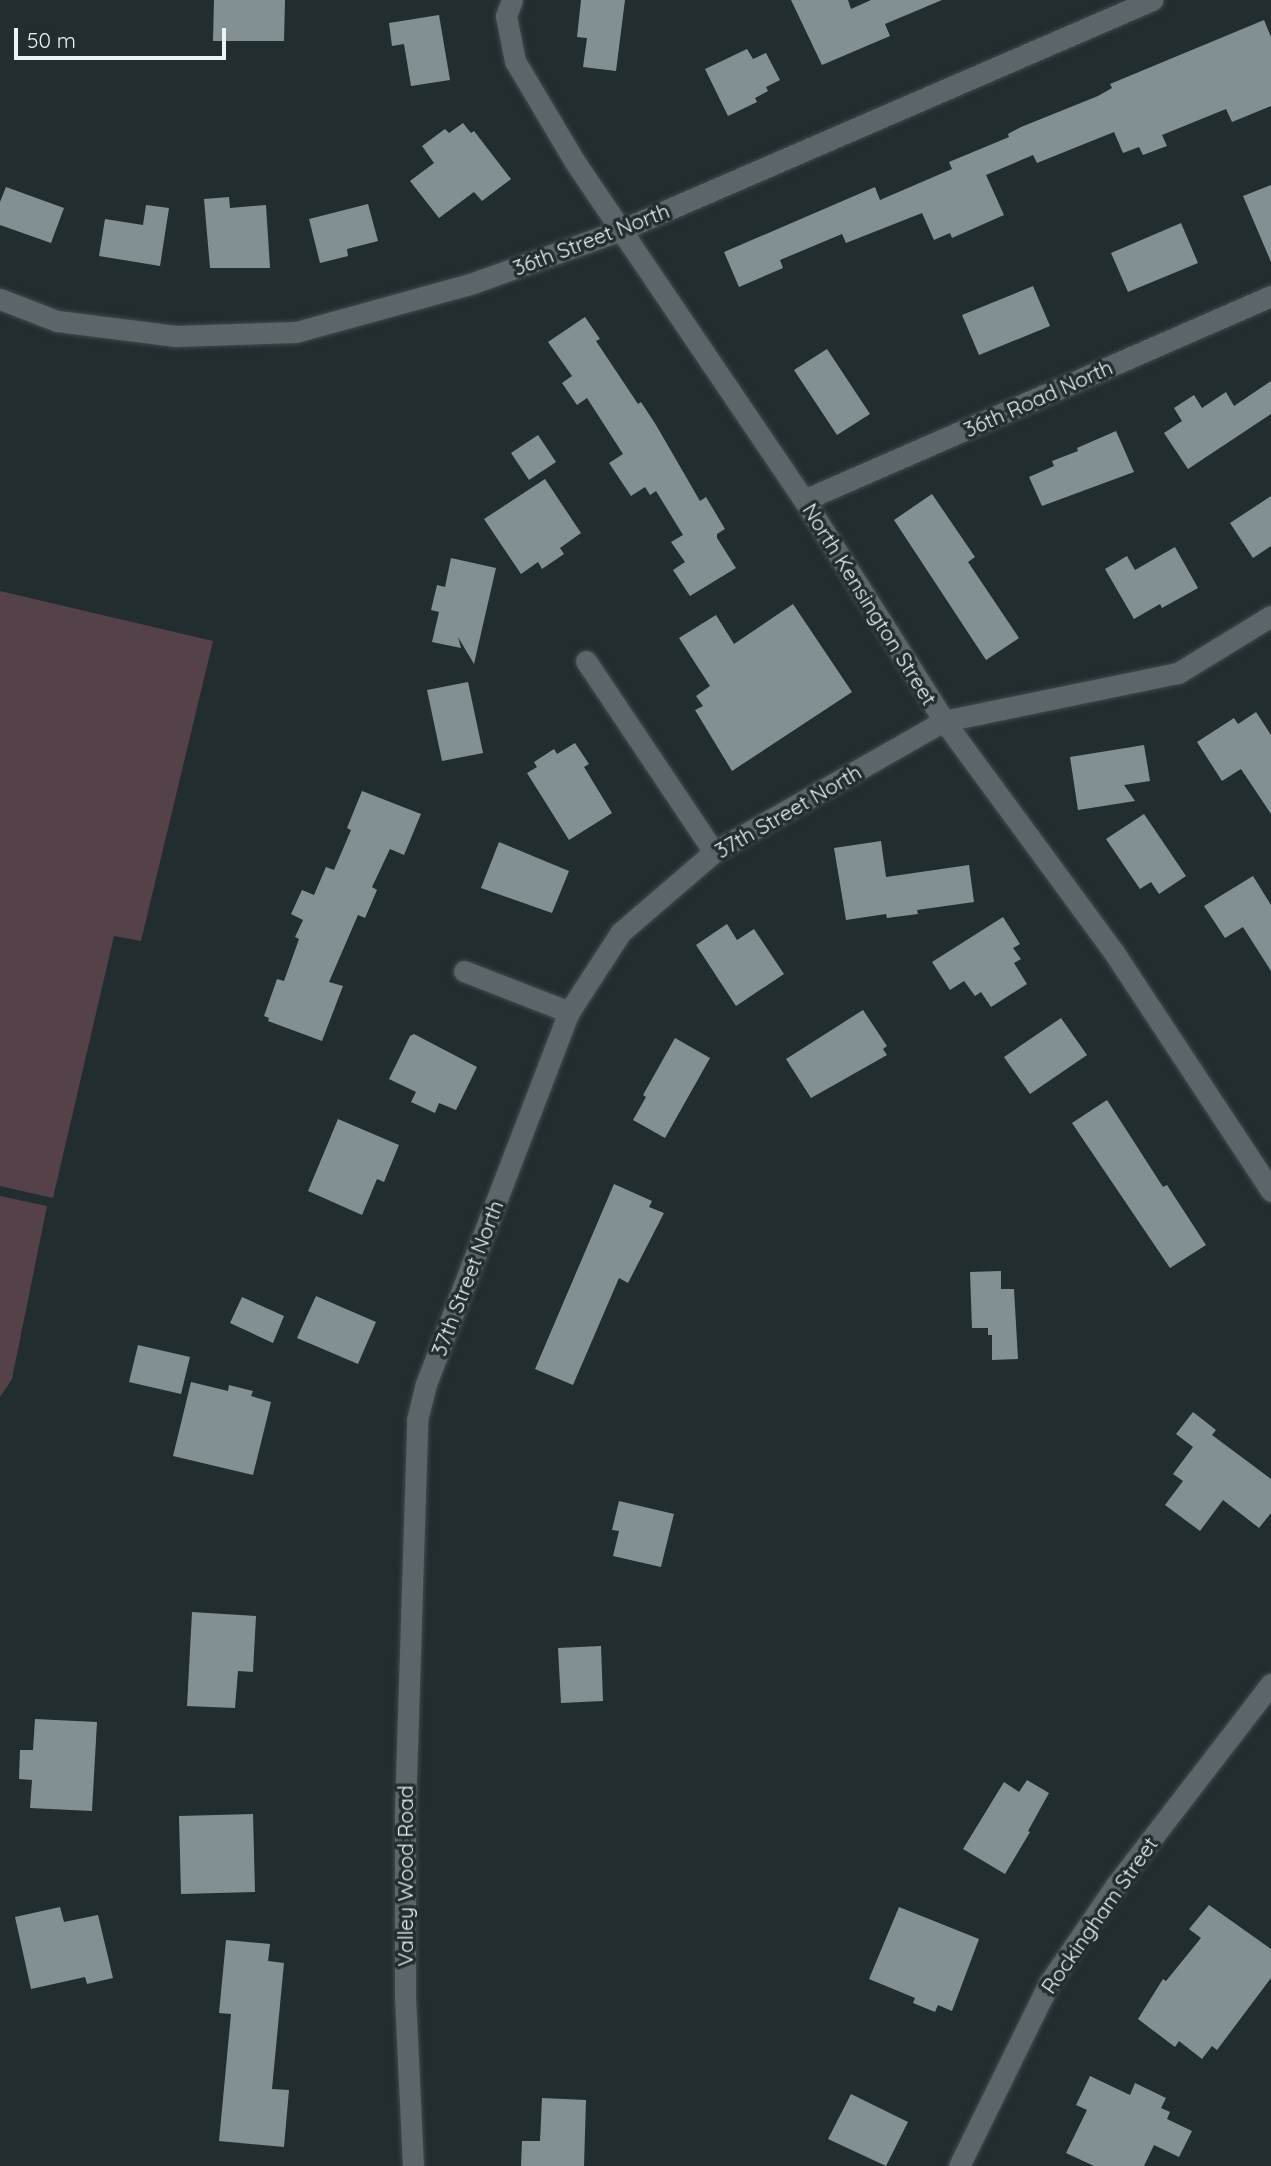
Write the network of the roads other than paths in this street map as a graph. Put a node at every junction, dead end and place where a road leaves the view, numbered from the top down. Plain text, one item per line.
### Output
1 (512, 0) edge
2 (1152, 0) edge
3 (621, 230) junction
4 (1271, 296) edge
5 (0, 299) edge
6 (804, 500) junction
7 (1271, 616) edge
8 (586, 661) dead end
9 (944, 721) junction
10 (715, 852) junction
11 (464, 971) dead end
12 (569, 1012) junction
13 (1271, 1191) edge
14 (411, 1586) joint
15 (1271, 1684) edge
16 (413, 2166) edge
17 (959, 2166) edge

1 - 3 street, North Kensington Street
2 - 3 street, 36th Street North
3 - 5 street, 36th Street North
3 - 6 street, North Kensington Street
4 - 6 street, 36th Road North
6 - 9 street, North Kensington Street
7 - 9 street, 37th Street North
8 - 10 street
9 - 10 street, 37th Street North
9 - 13 street, North Kensington Street
10 - 12 street, 37th Street North
11 - 12 street
12 - 14 street, 37th Street North
14 - 16 street, Valley Wood Road
15 - 17 street, Rockingham Street

